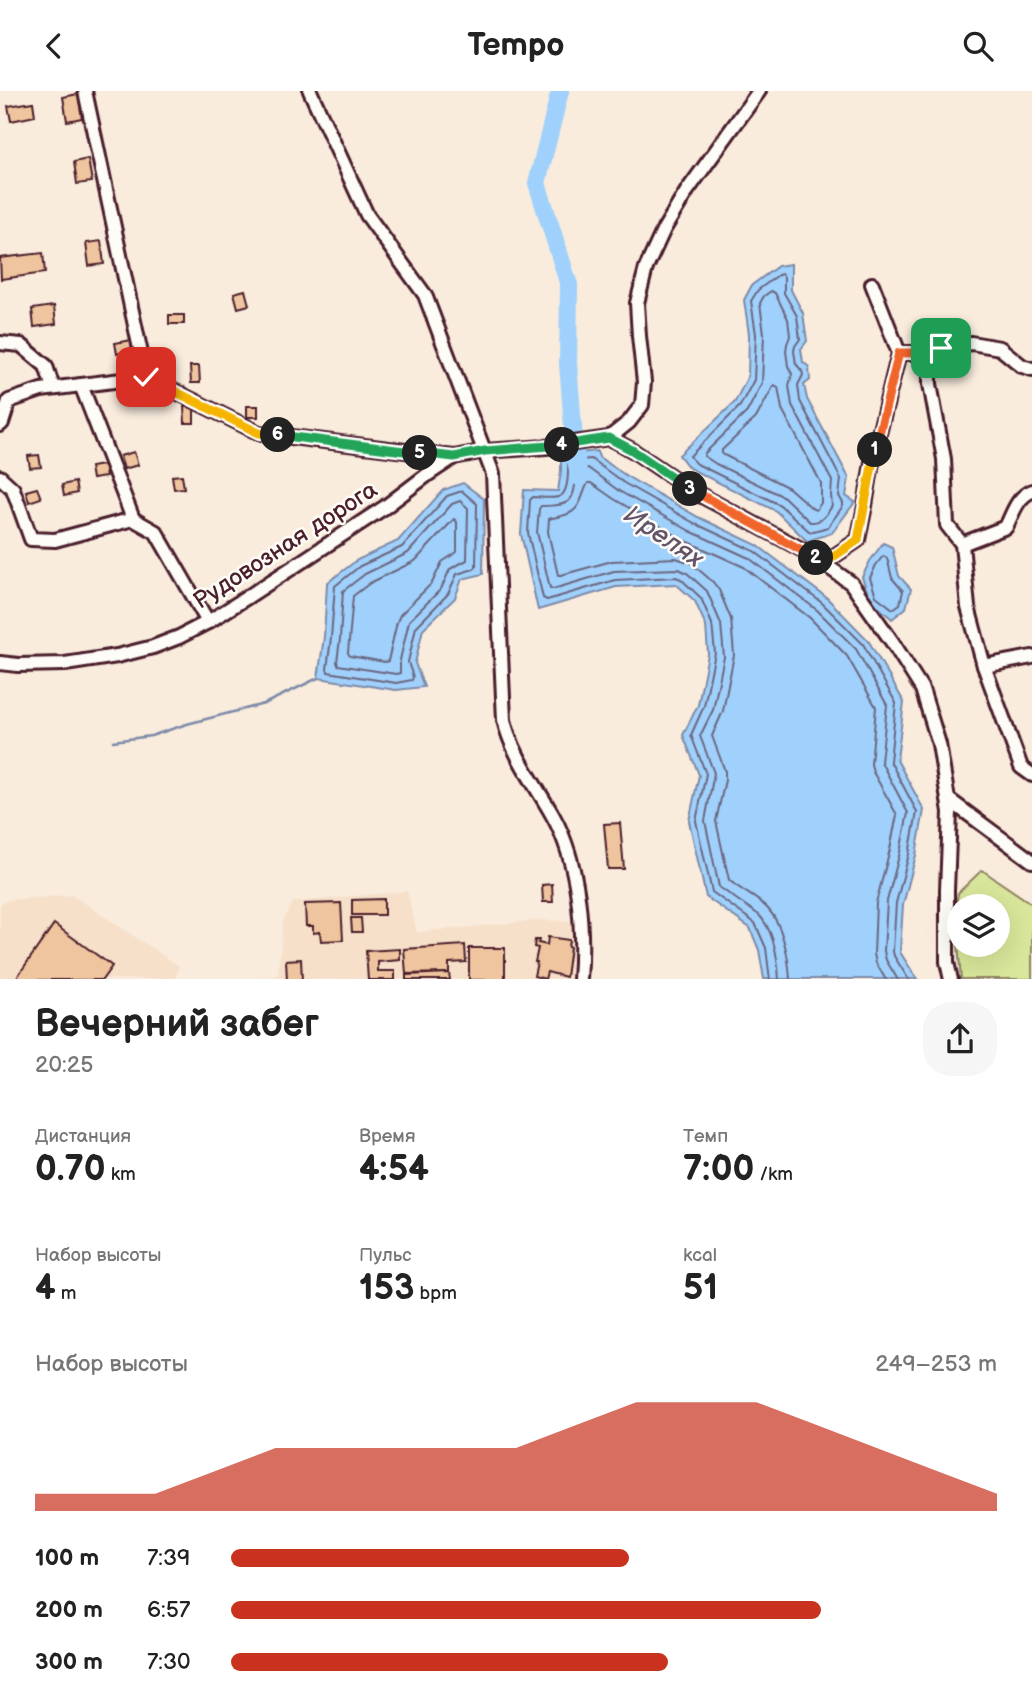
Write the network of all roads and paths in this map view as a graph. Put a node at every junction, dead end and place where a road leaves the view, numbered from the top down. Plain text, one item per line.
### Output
1 (85, 91) edge
2 (310, 91) edge
3 (759, 91) edge
4 (872, 285) dead end
5 (0, 343) edge
6 (930, 352) junction
7 (899, 353) junction
8 (1032, 369) edge
9 (146, 377) junction
10 (81, 385) junction
11 (53, 388) junction
12 (0, 425) edge
13 (609, 438) junction
14 (485, 451) junction
15 (454, 457) junction
16 (0, 477) edge
17 (1032, 491) edge
18 (133, 519) junction
19 (962, 544) junction
20 (824, 563) junction
21 (208, 622) junction
22 (1032, 657) edge
23 (0, 663) edge
24 (984, 666) junction
25 (1032, 775) edge
26 (948, 799) junction
27 (1032, 860) edge
28 (580, 979) edge
29 (951, 979) edge

1 - 9 street
2 - 14 street
3 - 13 street, Рудовозная дорога
4 - 7 street
5 - 11 street
6 - 7 street
6 - 8 street
6 - 19 street
7 - 20 street
9 - 10 street
9 - 15 street
10 - 11 street
10 - 18 street
11 - 12 street
13 - 14 street, Рудовозная дорога
13 - 20 street
14 - 15 street, Рудовозная дорога
14 - 28 street
15 - 21 street, Рудовозная дорога
16 - 18 street
17 - 19 street
18 - 21 street
19 - 24 street
20 - 26 street
21 - 23 street, Рудовозная дорога
22 - 24 street
24 - 25 street
26 - 27 street
26 - 29 street

